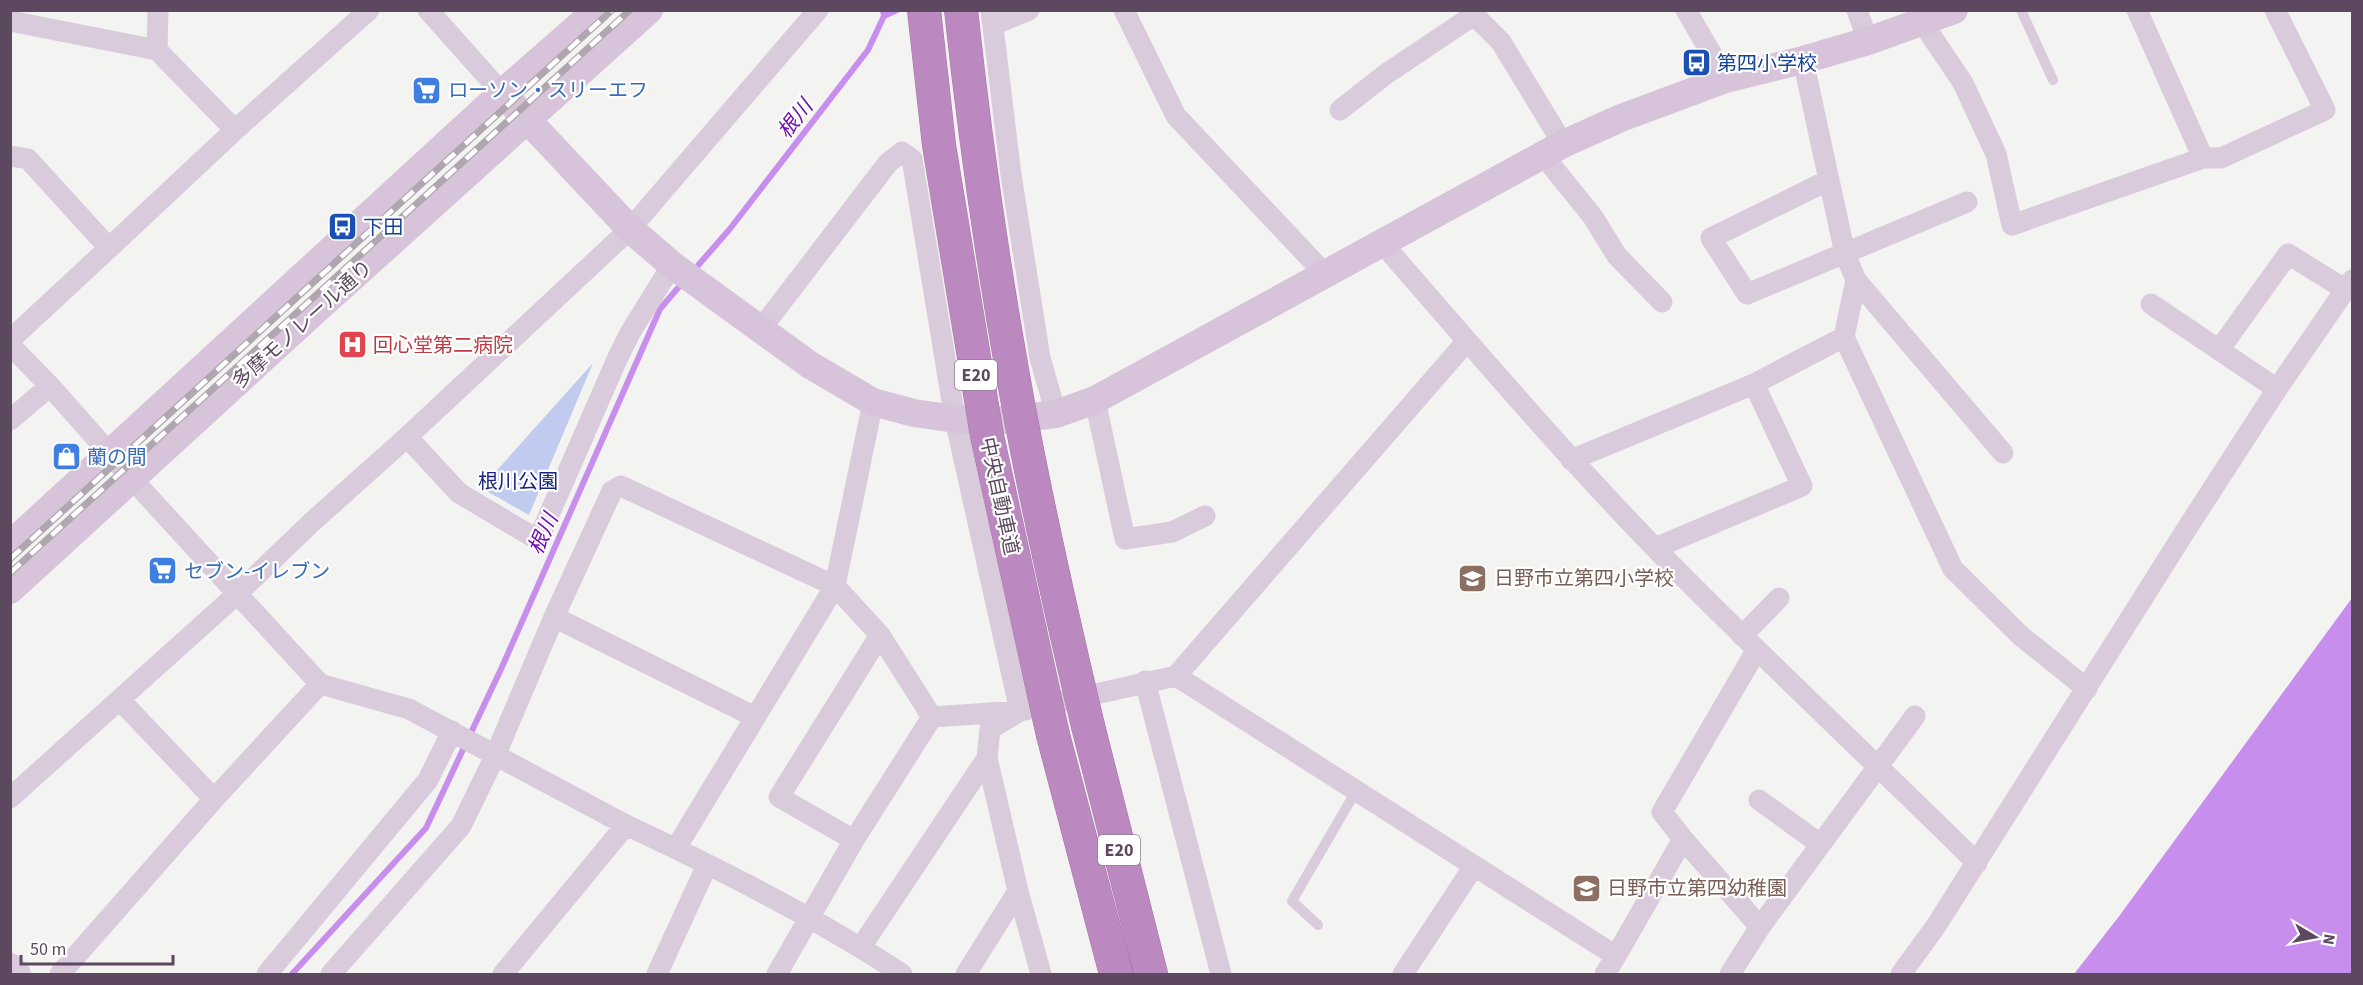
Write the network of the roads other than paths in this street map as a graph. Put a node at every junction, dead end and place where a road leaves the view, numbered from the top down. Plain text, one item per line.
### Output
1 (158, 10) edge
2 (369, 10) edge
3 (428, 10) edge
4 (597, 10) edge
5 (649, 10) edge
6 (818, 10) edge
7 (924, 10) edge
8 (961, 10) edge
9 (1029, 10) edge
10 (1124, 10) edge
11 (1686, 10) edge
12 (1857, 10) edge
13 (1954, 10) edge
14 (2021, 10) edge
15 (2137, 10) edge
16 (2275, 10) edge
17 (15, 18) edge
18 (992, 18) edge
19 (1922, 22) junction
20 (1868, 41) junction
21 (157, 50) junction
22 (1803, 60) junction
23 (1726, 79) junction
24 (2053, 80) dead end
25 (502, 93) junction
26 (1340, 110) dead end
27 (529, 121) junction
28 (235, 130) junction
29 (1553, 150) junction
30 (10, 156) edge
31 (2203, 158) junction
32 (1829, 180) junction
33 (1967, 202) dead end
34 (630, 229) junction
35 (1382, 243) junction
36 (109, 248) junction
37 (1845, 254) junction
38 (1325, 273) junction
39 (685, 275) junction
40 (1856, 280) junction
41 (2349, 285) edge
42 (1662, 302) dead end
43 (2151, 304) dead end
44 (760, 330) junction
45 (1844, 337) junction
46 (10, 340) edge
47 (1467, 341) junction
48 (10, 345) edge
49 (2219, 350) junction
50 (1754, 384) junction
51 (50, 386) junction
52 (2277, 389) junction
53 (1095, 400) junction
54 (873, 402) junction
55 (1056, 414) junction
56 (955, 418) junction
57 (10, 420) edge
58 (407, 437) junction
59 (2003, 453) dead end
60 (111, 454) junction
61 (1571, 460) junction
62 (133, 480) junction
63 (1205, 516) dead end
64 (10, 545) edge
65 (1655, 548) junction
66 (835, 586) junction
67 (10, 590) edge
68 (237, 594) junction
69 (1779, 598) dead end
70 (554, 617) junction
71 (880, 636) junction
72 (1749, 644) junction
73 (1176, 676) junction
74 (1145, 681) junction
75 (320, 684) junction
76 (2087, 689) junction
77 (120, 700) junction
78 (1020, 711) junction
79 (1915, 716) dead end
80 (755, 717) junction
81 (932, 717) junction
82 (456, 733) junction
83 (490, 752) junction
84 (987, 758) junction
85 (1878, 765) junction
86 (1356, 791) junction
87 (10, 798) edge
88 (214, 799) junction
89 (1758, 800) dead end
90 (626, 825) junction
91 (1683, 839) junction
92 (854, 840) junction
93 (1820, 844) junction
94 (676, 848) junction
95 (1977, 863) junction
96 (707, 865) junction
97 (1474, 866) junction
98 (1018, 891) junction
99 (810, 918) junction
100 (1318, 925) dead end
101 (1760, 927) junction
102 (861, 947) junction
103 (1616, 956) junction
104 (10, 966) edge
105 (18, 975) edge
106 (60, 975) edge
107 (267, 975) edge
108 (331, 975) edge
109 (502, 975) edge
110 (657, 975) edge
111 (777, 975) edge
112 (902, 975) edge
113 (966, 975) edge
114 (1041, 975) edge
115 (1116, 975) edge
116 (1151, 975) edge
117 (1221, 975) edge
118 (1403, 975) edge
119 (1605, 975) edge
120 (1730, 975) edge
121 (1901, 975) edge

1 - 21 street
2 - 28 street
3 - 25 street
4 - 25 main road, 多摩モノレール通り
5 - 27 main road, 多摩モノレール通り
6 - 34 street
7 - 115 highway, 中央自動車道 / E20, bridge
8 - 116 highway, 中央自動車道 / E20, bridge
9 - 18 street
10 - 38 street
11 - 23 street
12 - 20 street
13 - 19 main road
14 - 24 lane
15 - 31 street
16 - 31 street
17 - 21 street
18 - 55 street
19 - 20 main road
19 - 31 street
20 - 22 main road
21 - 28 street
22 - 23 main road
22 - 32 street
23 - 29 main road
25 - 27 main road
25 - 60 main road, 多摩モノレール通り
26 - 29 street
27 - 34 main road
27 - 62 main road, 多摩モノレール通り
28 - 36 street
29 - 35 main road
29 - 42 street
30 - 36 street
32 - 37 street
32 - 37 street
33 - 37 street
34 - 39 main road
34 - 58 street
35 - 38 main road
35 - 47 street
36 - 46 street
37 - 40 street
38 - 53 main road
39 - 44 main road
39 - 58 street
40 - 45 street
40 - 59 street
41 - 49 street
41 - 52 street
43 - 49 street
44 - 54 main road
44 - 56 street
45 - 50 street
45 - 76 street
47 - 61 street
47 - 73 street
48 - 51 street
49 - 52 street
50 - 61 street
50 - 65 street
51 - 57 street
51 - 60 street
52 - 76 street
53 - 55 main road
53 - 63 street
54 - 56 main road
54 - 66 street
55 - 56 main road
56 - 78 street
58 - 68 street
60 - 62 street
60 - 64 main road, 多摩モノレール通り
61 - 65 street
62 - 67 main road, 多摩モノレール通り
62 - 68 street
65 - 72 street
66 - 70 street
66 - 71 street
66 - 80 street
68 - 75 street
68 - 77 street
69 - 72 street
70 - 80 street
70 - 83 street
71 - 81 street
71 - 92 street
72 - 85 street
72 - 91 street
73 - 74 street
73 - 86 street
74 - 78 street
74 - 117 street
75 - 82 street
75 - 88 street
76 - 95 street
77 - 87 street
77 - 88 street
78 - 81 street
78 - 84 street
79 - 85 street
80 - 94 street
81 - 92 street
82 - 83 street
82 - 107 street
83 - 90 street
83 - 108 street
84 - 98 street
84 - 102 street
85 - 93 street
85 - 95 street
86 - 97 street
86 - 100 lane
88 - 106 street
89 - 93 street
90 - 94 street
90 - 109 street
91 - 101 street
91 - 103 street
92 - 99 street
93 - 101 street
94 - 96 street
95 - 121 street
96 - 99 street
96 - 110 street
97 - 103 street
97 - 118 street
98 - 113 street
98 - 114 street
99 - 102 street
99 - 111 street
101 - 120 street
102 - 112 street
103 - 119 street
104 - 105 street

